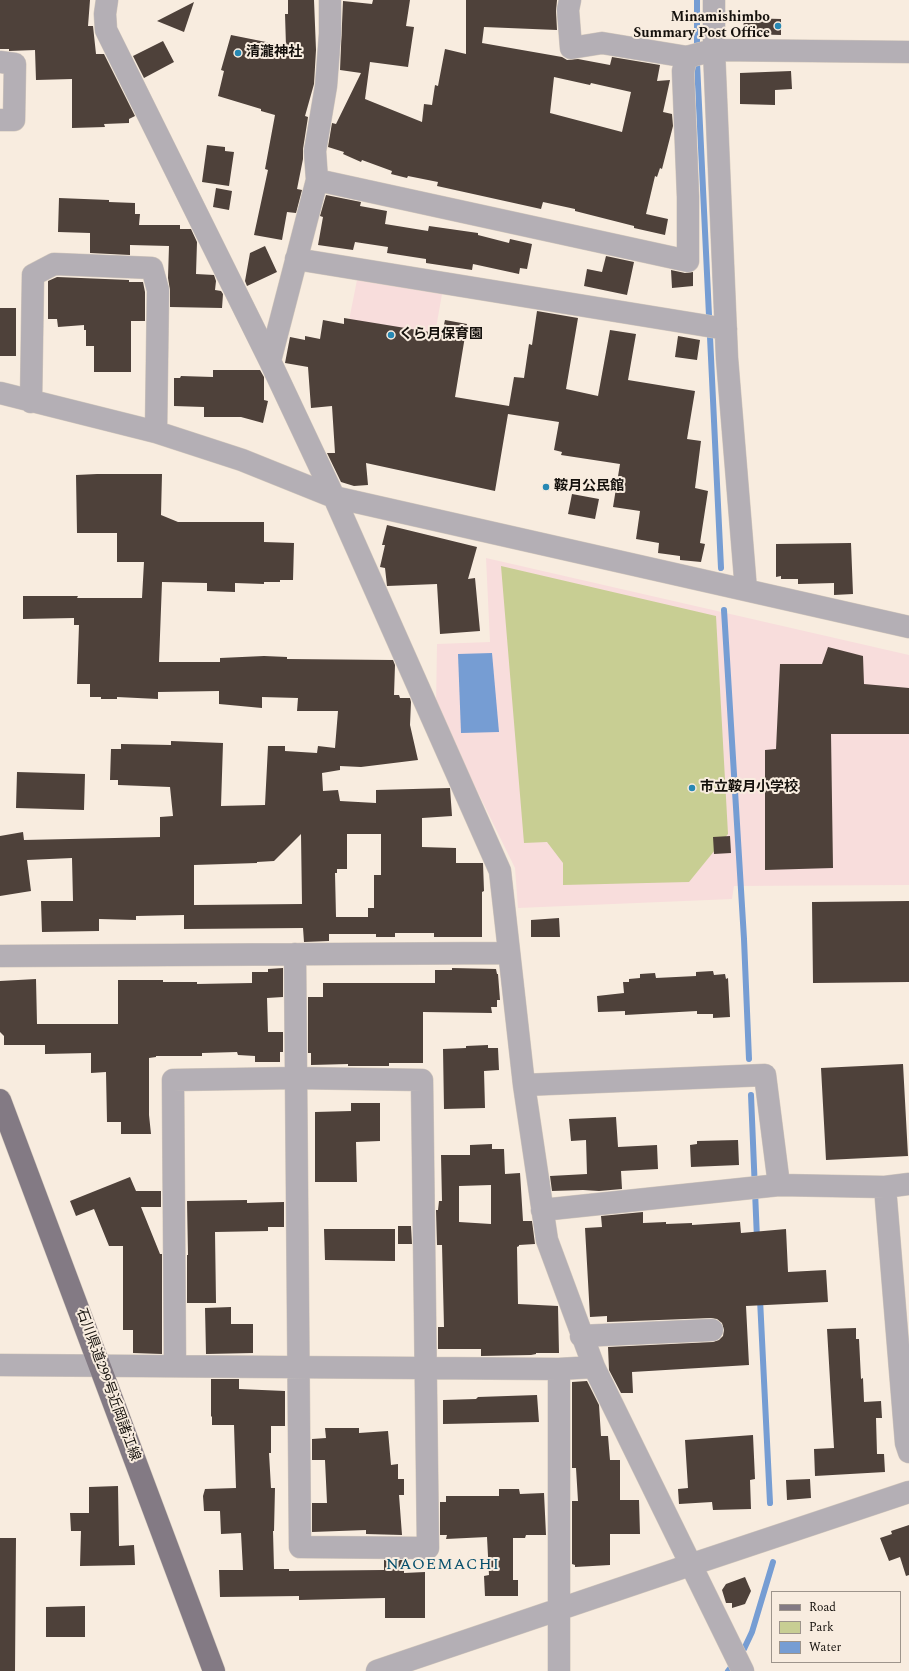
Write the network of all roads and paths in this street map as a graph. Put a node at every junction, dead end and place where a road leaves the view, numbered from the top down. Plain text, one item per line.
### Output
1 (107, 0) edge
2 (330, 0) edge
3 (570, 0) edge
4 (714, 0) edge
5 (714, 50) junction
6 (909, 52) edge
7 (687, 58) junction
8 (0, 62) edge
9 (0, 120) edge
10 (317, 180) junction
11 (296, 259) junction
12 (726, 329) junction
13 (270, 361) junction
14 (0, 394) edge
15 (31, 402) junction
16 (156, 432) junction
17 (334, 497) junction
18 (746, 590) junction
19 (909, 627) edge
20 (508, 953) junction
21 (295, 954) junction
22 (0, 956) edge
23 (296, 1078) junction
24 (524, 1085) junction
25 (0, 1100) edge
26 (909, 1184) edge
27 (763, 1187) junction
28 (885, 1187) junction
29 (542, 1210) junction
30 (712, 1330) dead end
31 (581, 1336) junction
32 (904, 1345) edge
33 (0, 1365) edge
34 (100, 1365) junction
35 (174, 1366) junction
36 (298, 1367) junction
37 (594, 1367) junction
38 (425, 1368) junction
39 (559, 1369) junction
40 (909, 1452) edge
41 (909, 1492) edge
42 (690, 1565) junction
43 (560, 1609) junction
44 (214, 1671) edge
45 (377, 1671) edge
46 (559, 1671) edge
47 (742, 1671) edge

1 - 13 street
2 - 10 street
3 - 7 street
4 - 5 street
5 - 6 street
5 - 7 street
5 - 12 street
7 - 10 street
8 - 9 street
10 - 11 street
11 - 12 street
11 - 13 street
12 - 18 street
13 - 17 street
14 - 15 street
15 - 16 street
15 - 16 street
16 - 17 street
17 - 18 street
17 - 20 street
18 - 19 street
20 - 21 street
20 - 24 street
21 - 22 street
21 - 23 street
23 - 35 street
23 - 36 street
23 - 38 street
24 - 27 street
24 - 29 street
25 - 34 main road, 石川県道299号近岡諸江線
26 - 28 street
27 - 28 street
27 - 29 street
28 - 32 street
29 - 31 street
30 - 31 street
31 - 37 street
32 - 40 street
33 - 34 street
34 - 35 street
34 - 44 main road, 石川県道299号近岡諸江線
35 - 36 street
36 - 38 street
36 - 38 street
37 - 39 street
37 - 42 street
38 - 39 street
39 - 43 street
41 - 42 street
42 - 43 street
42 - 47 street
43 - 45 street
43 - 46 street

